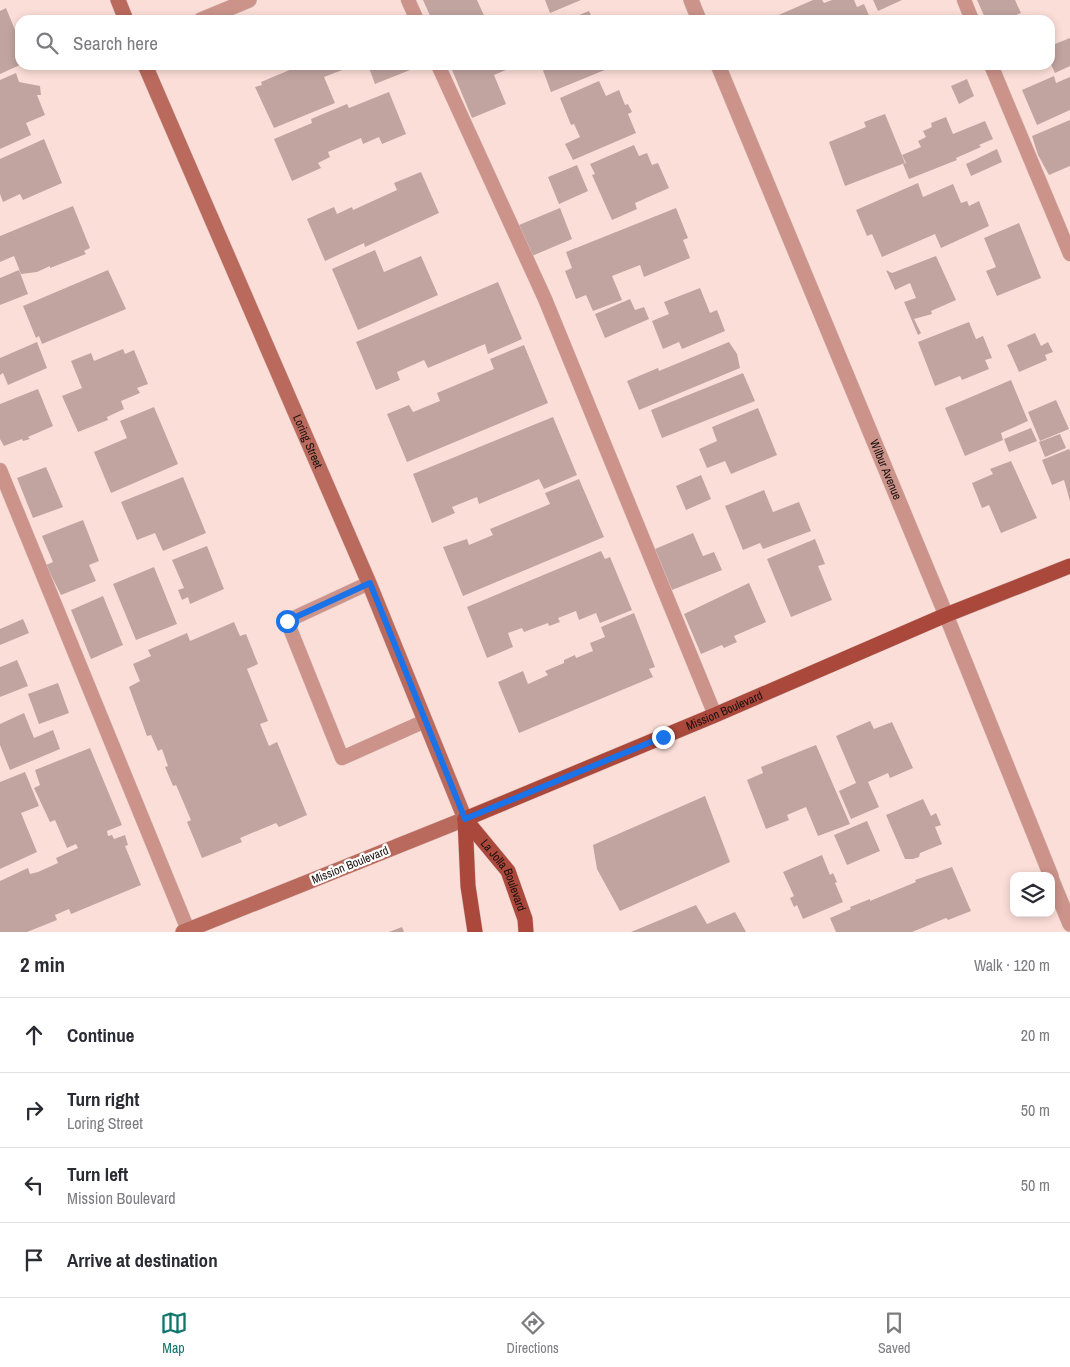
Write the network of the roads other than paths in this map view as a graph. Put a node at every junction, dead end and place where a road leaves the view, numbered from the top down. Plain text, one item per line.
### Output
1 (118, 0) edge
2 (249, 0) edge
3 (408, 0) edge
4 (691, 0) edge
5 (964, 0) edge
6 (124, 15) edge
7 (213, 15) edge
8 (415, 15) edge
9 (697, 15) edge
10 (970, 15) edge
11 (147, 70) edge
12 (440, 70) edge
13 (720, 70) edge
14 (993, 70) edge
15 (1070, 254) edge
16 (0, 470) edge
17 (1070, 566) edge
18 (370, 583) junction
19 (946, 614) junction
20 (714, 715) junction
21 (425, 720) junction
22 (465, 819) junction
23 (1049, 872) edge
24 (1055, 887) edge
25 (1070, 924) edge
26 (185, 931) edge
27 (475, 932) edge
28 (526, 932) edge

1 - 6 street
2 - 7 street
3 - 8 lane
4 - 9 street
5 - 10 lane
11 - 18 street, Loring Street
12 - 20 lane
13 - 19 street, Wilbur Avenue
14 - 15 lane
16 - 26 lane
17 - 19 main road, Mission Boulevard
18 - 21 street, Loring Street
18 - 21 lane
19 - 20 main road, Mission Boulevard
19 - 23 street, Wilbur Avenue
20 - 22 main road, Mission Boulevard
21 - 22 street, Loring Street
22 - 26 street, Mission Boulevard
22 - 27 main road, La Jolla Boulevard
22 - 28 main road, La Jolla Boulevard
24 - 25 street, Wilbur Avenue

